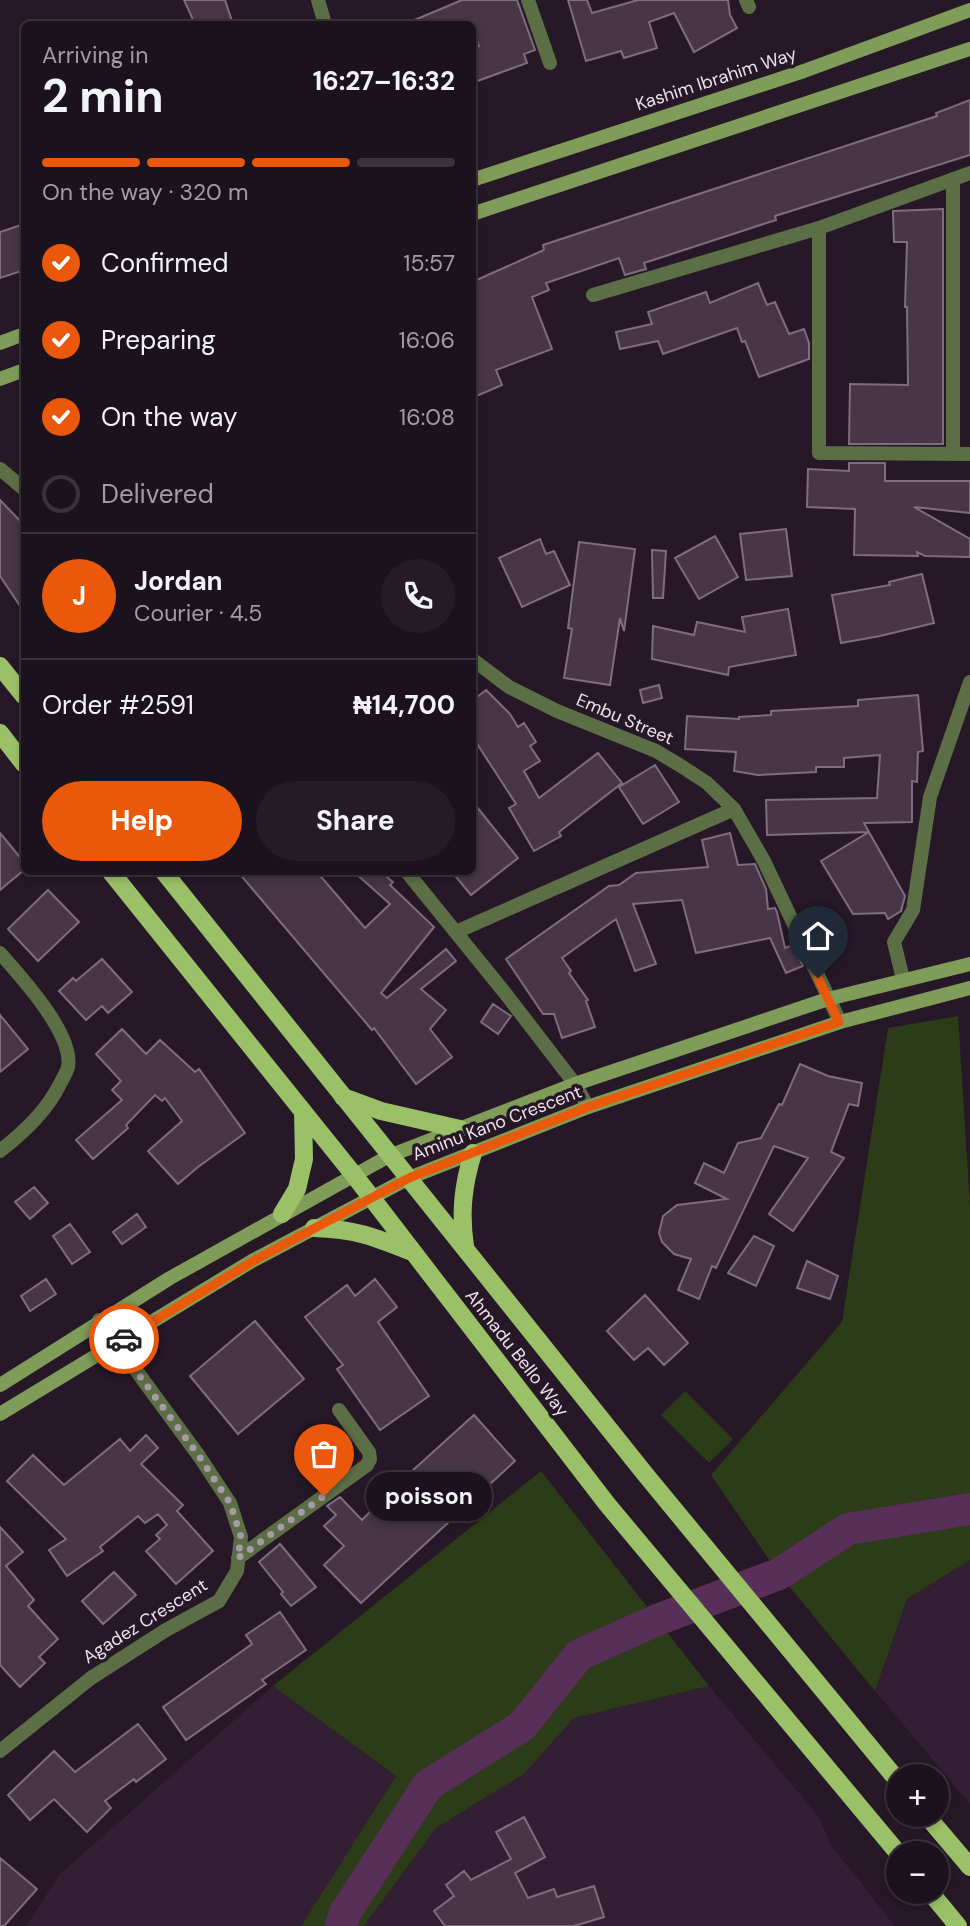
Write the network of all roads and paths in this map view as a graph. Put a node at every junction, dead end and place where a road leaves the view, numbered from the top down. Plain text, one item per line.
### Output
1 (318, 0) edge
2 (528, 0) edge
3 (970, 10) edge
4 (324, 21) edge
5 (970, 49) edge
6 (550, 63) dead end
7 (970, 173) edge
8 (476, 179) edge
9 (954, 179) junction
10 (476, 213) edge
11 (819, 228) junction
12 (593, 295) dead end
13 (21, 335) edge
14 (0, 343) edge
15 (21, 371) edge
16 (0, 379) edge
17 (953, 453) junction
18 (970, 454) edge
19 (0, 469) edge
20 (21, 486) edge
21 (476, 662) edge
22 (0, 666) edge
23 (970, 682) edge
24 (21, 692) edge
25 (0, 733) edge
26 (21, 760) edge
27 (734, 809) junction
28 (113, 875) edge
29 (166, 875) edge
30 (409, 875) edge
31 (456, 932) junction
32 (0, 953) edge
33 (970, 964) edge
34 (903, 979) junction
35 (970, 988) edge
36 (828, 999) junction
37 (839, 1022) junction
38 (575, 1084) junction
39 (343, 1097) junction
40 (588, 1107) junction
41 (303, 1111) junction
42 (460, 1129) junction
43 (0, 1151) edge
44 (473, 1153) junction
45 (390, 1156) junction
46 (354, 1175) junction
47 (409, 1178) junction
48 (371, 1198) junction
49 (282, 1214) junction
50 (314, 1228) junction
51 (466, 1250) junction
52 (414, 1253) junction
53 (99, 1320) junction
54 (116, 1344) junction
55 (0, 1385) edge
56 (339, 1410) dead end
57 (0, 1414) edge
58 (238, 1558) junction
59 (0, 1751) edge
60 (886, 1766) edge
61 (936, 1827) edge
62 (888, 1841) edge
63 (970, 1867) edge
64 (940, 1904) edge
65 (958, 1926) edge

1 - 4 street
2 - 6 street
3 - 8 street, Kashim Ibrahim Way
5 - 10 street
7 - 9 street
9 - 11 street
9 - 17 street
11 - 12 street
11 - 17 street
13 - 14 street
15 - 16 street
17 - 18 street
19 - 20 street
21 - 27 street, Embu Street
22 - 24 main road
23 - 34 street
25 - 26 main road
27 - 31 street
27 - 36 street, Embu Street
28 - 41 main road, Ahmadu Bello Way
29 - 39 main road, Ahmadu Bello Way
30 - 31 street
31 - 38 street
32 - 43 street
33 - 34 street, Aminu Kano Crescent
34 - 36 street, Aminu Kano Crescent
35 - 37 street, Aminu Kano Crescent
36 - 37 street, Embu Street
36 - 38 street, Aminu Kano Crescent
37 - 40 street, Aminu Kano Crescent
38 - 40 street
38 - 42 street, Aminu Kano Crescent
39 - 42 main road
39 - 45 main road, Ahmadu Bello Way
40 - 44 street, Aminu Kano Crescent
41 - 46 main road, Ahmadu Bello Way
41 - 49 main road
42 - 45 street, Aminu Kano Crescent
44 - 47 street, Aminu Kano Crescent
44 - 51 main road
45 - 46 street, Aminu Kano Crescent
45 - 47 main road, Ahmadu Bello Way
46 - 48 main road, Ahmadu Bello Way
46 - 49 street, Aminu Kano Crescent
47 - 48 street, Aminu Kano Crescent
47 - 51 main road, Ahmadu Bello Way
48 - 50 street, Aminu Kano Crescent
48 - 52 main road, Ahmadu Bello Way
49 - 53 street, Aminu Kano Crescent
50 - 52 main road
50 - 54 street, Aminu Kano Crescent
51 - 60 main road, Ahmadu Bello Way
52 - 62 main road, Ahmadu Bello Way
53 - 54 street, Agadez Crescent
53 - 55 street, Aminu Kano Crescent
54 - 57 street, Aminu Kano Crescent
54 - 58 street, Agadez Crescent
56 - 58 street
58 - 59 street, Agadez Crescent
61 - 63 main road
64 - 65 main road

